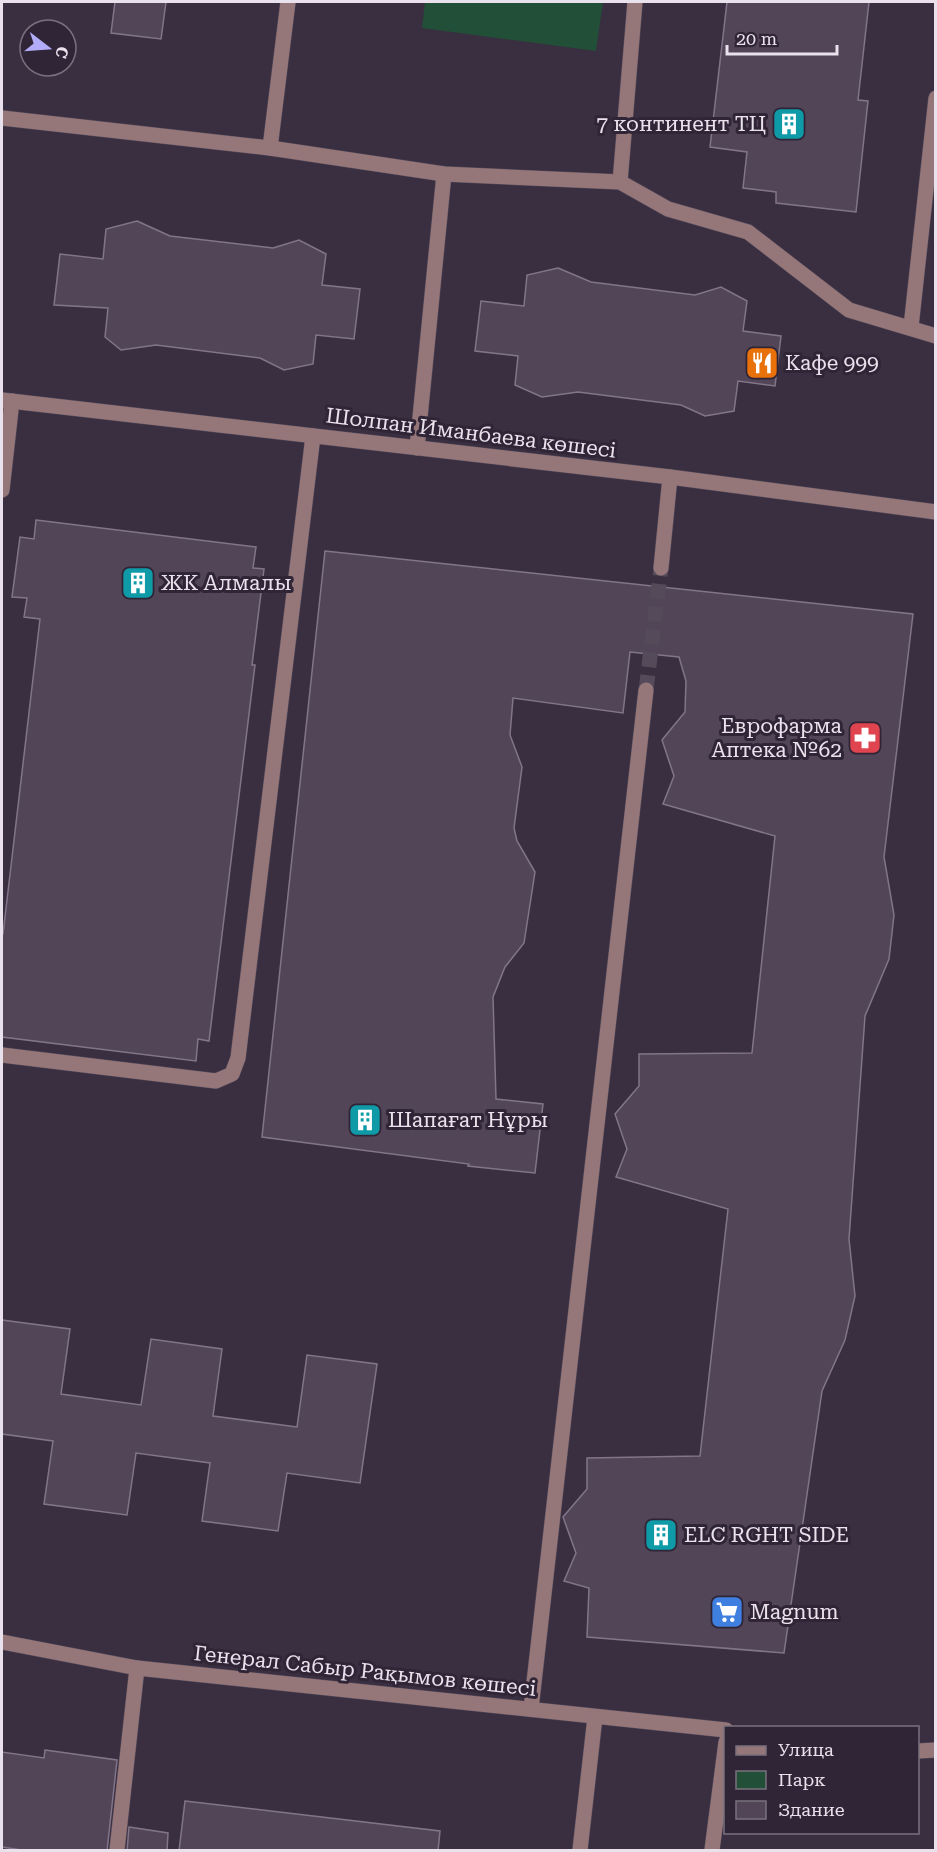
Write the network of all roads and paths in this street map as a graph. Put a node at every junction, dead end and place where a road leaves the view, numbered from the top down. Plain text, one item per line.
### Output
1 (288, 2) edge
2 (635, 2) edge
3 (936, 98) edge
4 (2, 118) edge
5 (270, 148) junction
6 (444, 174) junction
7 (620, 182) junction
8 (911, 327) junction
9 (936, 336) edge
10 (7, 400) edge
11 (314, 436) junction
12 (417, 448) junction
13 (670, 477) junction
14 (2, 490) edge
15 (936, 512) edge
16 (661, 568) tunnel mouth
17 (646, 690) tunnel mouth
18 (2, 1055) edge
19 (2, 1642) edge
20 (136, 1668) junction
21 (531, 1709) junction
22 (595, 1716) junction
23 (724, 1730) edge
24 (919, 1750) edge
25 (936, 1750) edge
26 (724, 1758) edge
27 (117, 1851) edge
28 (580, 1851) edge
29 (712, 1851) edge

1 - 5 street
2 - 7 street
3 - 8 street
4 - 5 street
5 - 6 street
6 - 7 street
6 - 12 street
7 - 8 street
8 - 9 street
10 - 11 street, Шолпан Иманбаева көшесі
10 - 14 street
11 - 12 street, Шолпан Иманбаева көшесі
11 - 18 street
12 - 13 street, Шолпан Иманбаева көшесі
13 - 15 street, Шолпан Иманбаева көшесі
13 - 16 street
17 - 21 street
19 - 20 street, Генерал Сабыр Рақымов көшесі
20 - 21 street, Генерал Сабыр Рақымов көшесі
20 - 27 street
21 - 22 street, Генерал Сабыр Рақымов көшесі
22 - 23 street, Генерал Сабыр Рақымов көшесі
22 - 28 street
24 - 25 street
26 - 29 street

